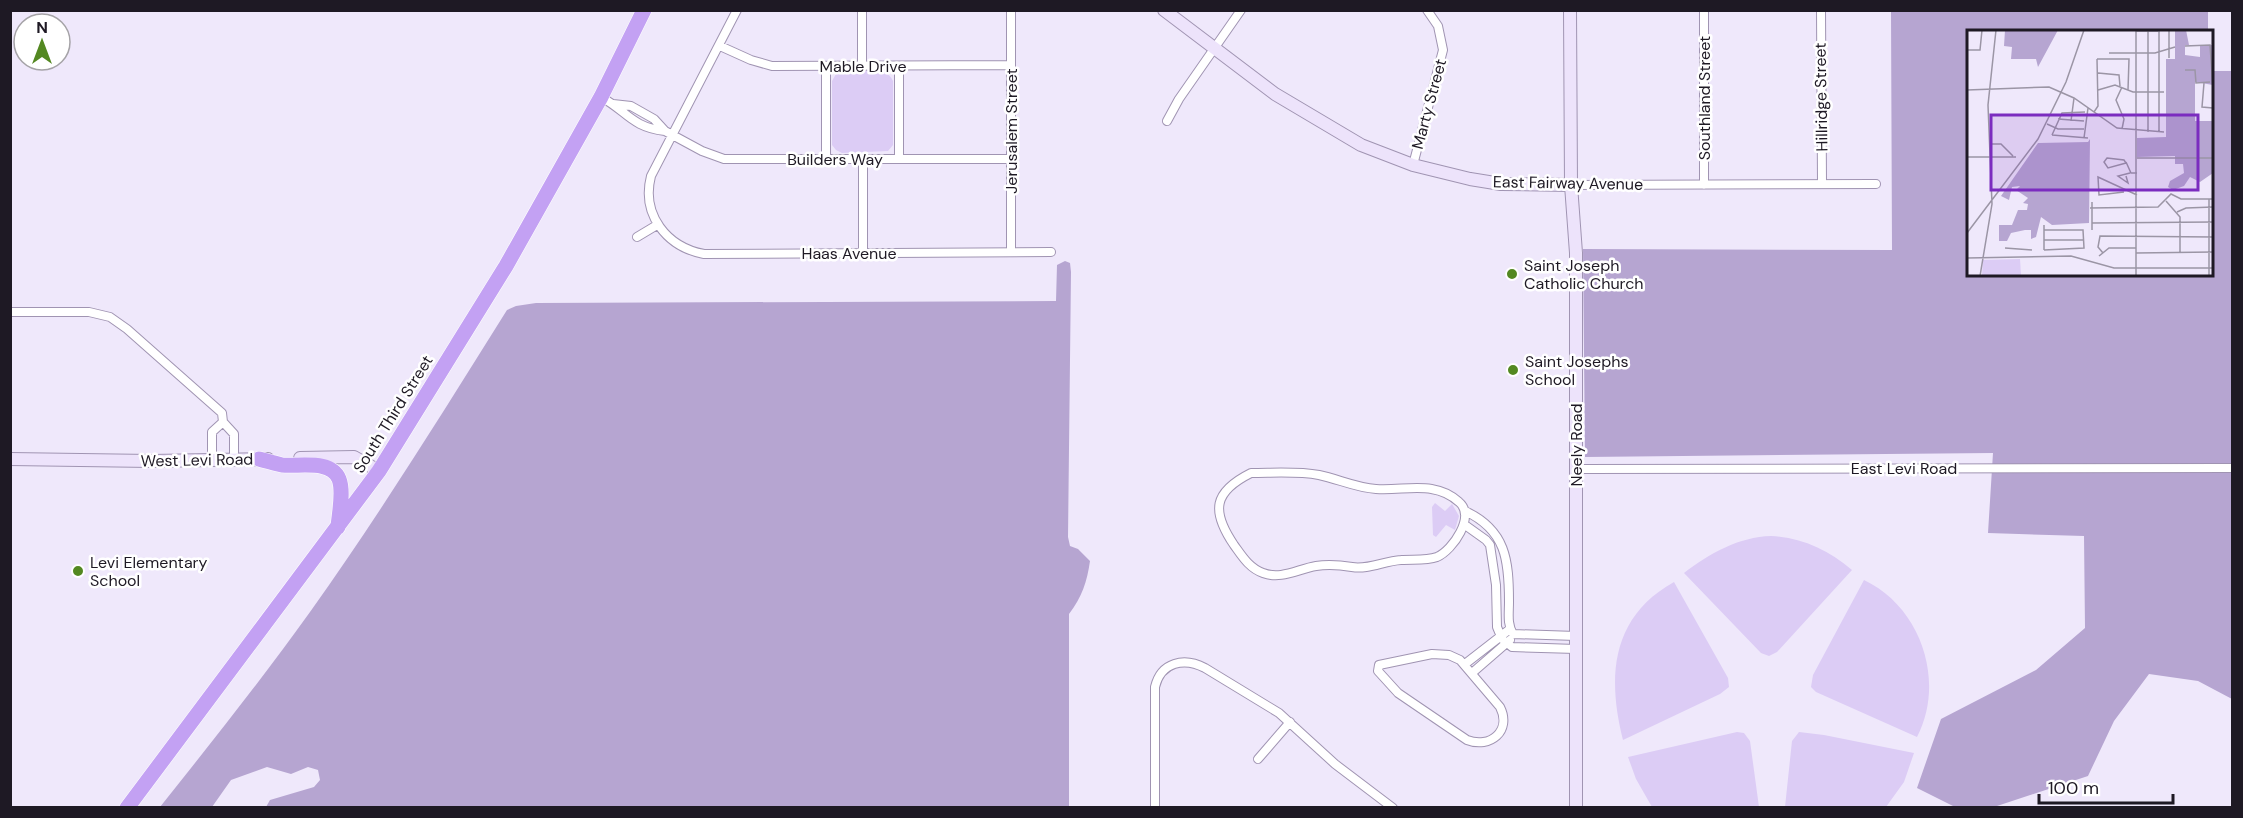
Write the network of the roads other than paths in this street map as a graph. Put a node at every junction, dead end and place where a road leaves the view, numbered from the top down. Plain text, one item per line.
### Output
1 (644, 10) edge
2 (737, 10) edge
3 (862, 10) edge
4 (1011, 10) edge
5 (1164, 10) edge
6 (1241, 10) edge
7 (1427, 10) edge
8 (1570, 10) edge
9 (1704, 10) edge
10 (1821, 10) edge
11 (720, 46) junction
12 (1214, 48) junction
13 (862, 65) junction
14 (1011, 65) junction
15 (826, 66) junction
16 (899, 66) junction
17 (607, 101) junction
18 (1167, 121) dead end
19 (668, 133) junction
20 (826, 159) junction
21 (863, 159) junction
22 (899, 159) junction
23 (1011, 159) junction
24 (1413, 165) junction
25 (1822, 183) junction
26 (1876, 184) dead end
27 (1571, 185) junction
28 (1704, 185) junction
29 (657, 225) junction
30 (637, 237) dead end
31 (1011, 252) junction
32 (1051, 252) dead end
33 (863, 253) junction
34 (10, 312) edge
35 (223, 422) junction
36 (10, 459) edge
37 (213, 459) junction
38 (234, 459) junction
39 (259, 459) junction
40 (2232, 468) edge
41 (1576, 469) junction
42 (379, 471) junction
43 (1465, 511) junction
44 (1465, 525) junction
45 (338, 527) junction
46 (1497, 595) junction
47 (1509, 595) junction
48 (1511, 632) junction
49 (1499, 636) junction
50 (1531, 636) junction
51 (1576, 642) junction
52 (1507, 644) junction
53 (1531, 648) junction
54 (1465, 664) junction
55 (1472, 673) junction
56 (1290, 722) junction
57 (1258, 759) dead end
58 (127, 807) edge
59 (1155, 807) edge
60 (1393, 807) edge
61 (1576, 807) edge

1 - 17 highway, South Third Street
2 - 11 street
3 - 13 street
4 - 14 street, Jerusalem Street
5 - 12 street, East Fairway Avenue
6 - 12 street
7 - 24 street, Marty Street
8 - 27 street, Neely Road
9 - 28 street, Southland Street
10 - 25 street, Hillridge Street
11 - 15 street, Mable Drive
11 - 19 street
12 - 18 street
12 - 24 street, East Fairway Avenue
13 - 15 street, Mable Drive
13 - 16 street, Mable Drive
14 - 16 street, Mable Drive
14 - 23 street, Jerusalem Street
15 - 20 street
16 - 22 street
17 - 19 street, Builders Way
17 - 42 highway, South Third Street
19 - 20 street, Builders Way
19 - 29 street
20 - 21 street, Builders Way
21 - 22 street, Builders Way
21 - 33 street
22 - 23 street, Builders Way
23 - 31 street, Jerusalem Street
24 - 27 street, East Fairway Avenue
25 - 26 street, East Fairway Avenue
25 - 28 street, East Fairway Avenue
27 - 28 street, East Fairway Avenue
27 - 41 street, Neely Road
29 - 30 street
29 - 33 street, Haas Avenue
31 - 32 street, Haas Avenue
31 - 33 street, Haas Avenue
34 - 35 street
35 - 37 street
35 - 38 street
36 - 37 street, West Levi Road
37 - 38 street, West Levi Road
38 - 39 street, West Levi Road
39 - 42 street, West Levi Road
39 - 45 highway
40 - 41 street, East Levi Road
41 - 51 street, Neely Road
42 - 45 highway, South Third Street
43 - 44 street
43 - 44 street
43 - 47 street
44 - 46 street
45 - 58 highway, South Third Street
46 - 47 street
46 - 49 street
47 - 48 street
48 - 49 street
48 - 50 street
48 - 52 street
49 - 52 street
49 - 54 street
50 - 51 street
50 - 53 street
51 - 53 street
51 - 61 street, Neely Road
52 - 53 street
52 - 55 street
54 - 55 street
54 - 55 street
56 - 57 street
56 - 59 street
56 - 60 street

